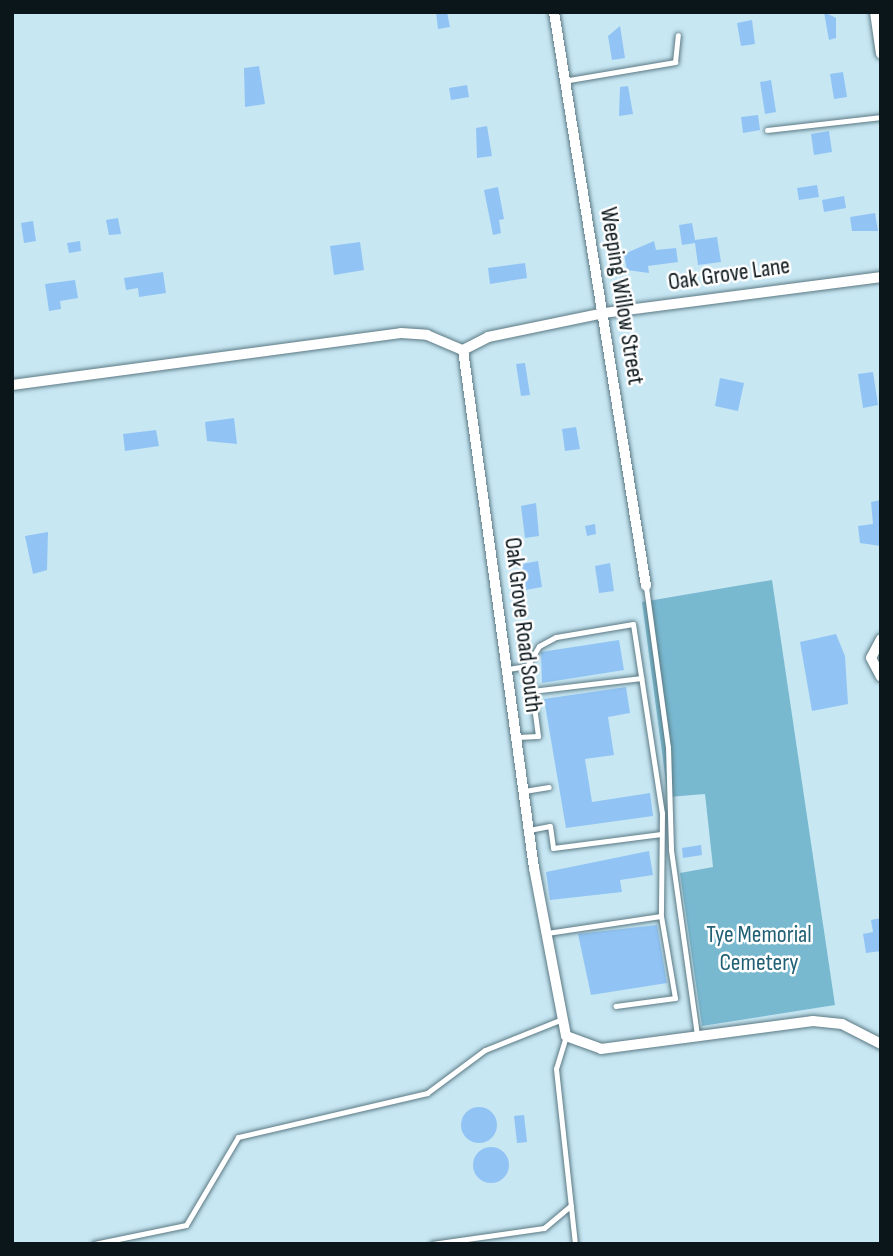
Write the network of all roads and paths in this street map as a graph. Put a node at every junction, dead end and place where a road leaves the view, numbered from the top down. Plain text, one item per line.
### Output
1 (554, 12) edge
2 (875, 12) edge
3 (678, 36) dead end
4 (881, 54) edge
5 (563, 81) junction
6 (881, 117) edge
7 (767, 130) dead end
8 (881, 277) edge
9 (604, 313) junction
10 (463, 350) junction
11 (12, 385) edge
12 (646, 586) joint
13 (881, 639) edge
14 (527, 666) junction
15 (508, 669) junction
16 (881, 677) edge
17 (640, 678) junction
18 (532, 691) junction
19 (517, 737) junction
20 (549, 787) dead end
21 (524, 791) junction
22 (529, 830) junction
23 (661, 834) junction
24 (661, 916) junction
25 (544, 933) junction
26 (616, 1006) dead end
27 (559, 1020) junction
28 (697, 1035) junction
29 (566, 1036) junction
30 (881, 1044) edge
31 (572, 1205) junction
32 (94, 1244) edge
33 (432, 1244) edge
34 (575, 1244) edge

1 - 5 street, Weeping Willow Street
2 - 4 street
3 - 5 lane
5 - 9 street, Weeping Willow Street
6 - 7 lane
8 - 9 street, Oak Grove Lane
9 - 10 street, Oak Grove Lane
9 - 12 street, Weeping Willow Street
10 - 11 street
10 - 15 street, Oak Grove Road South
12 - 28 lane
13 - 16 street
14 - 15 lane
14 - 17 lane
14 - 18 lane
15 - 19 street, Oak Grove Road South
17 - 18 lane
17 - 23 lane
18 - 19 lane
19 - 21 street, Oak Grove Road South
20 - 21 lane
21 - 22 street, Oak Grove Road South
22 - 23 lane
22 - 25 street, Oak Grove Road South
23 - 24 lane
24 - 25 lane
24 - 26 lane
25 - 27 street, Oak Grove Road South
27 - 29 street, Oak Grove Road South
27 - 32 lane
28 - 29 street
28 - 30 street
29 - 31 lane
31 - 33 lane
31 - 34 lane

